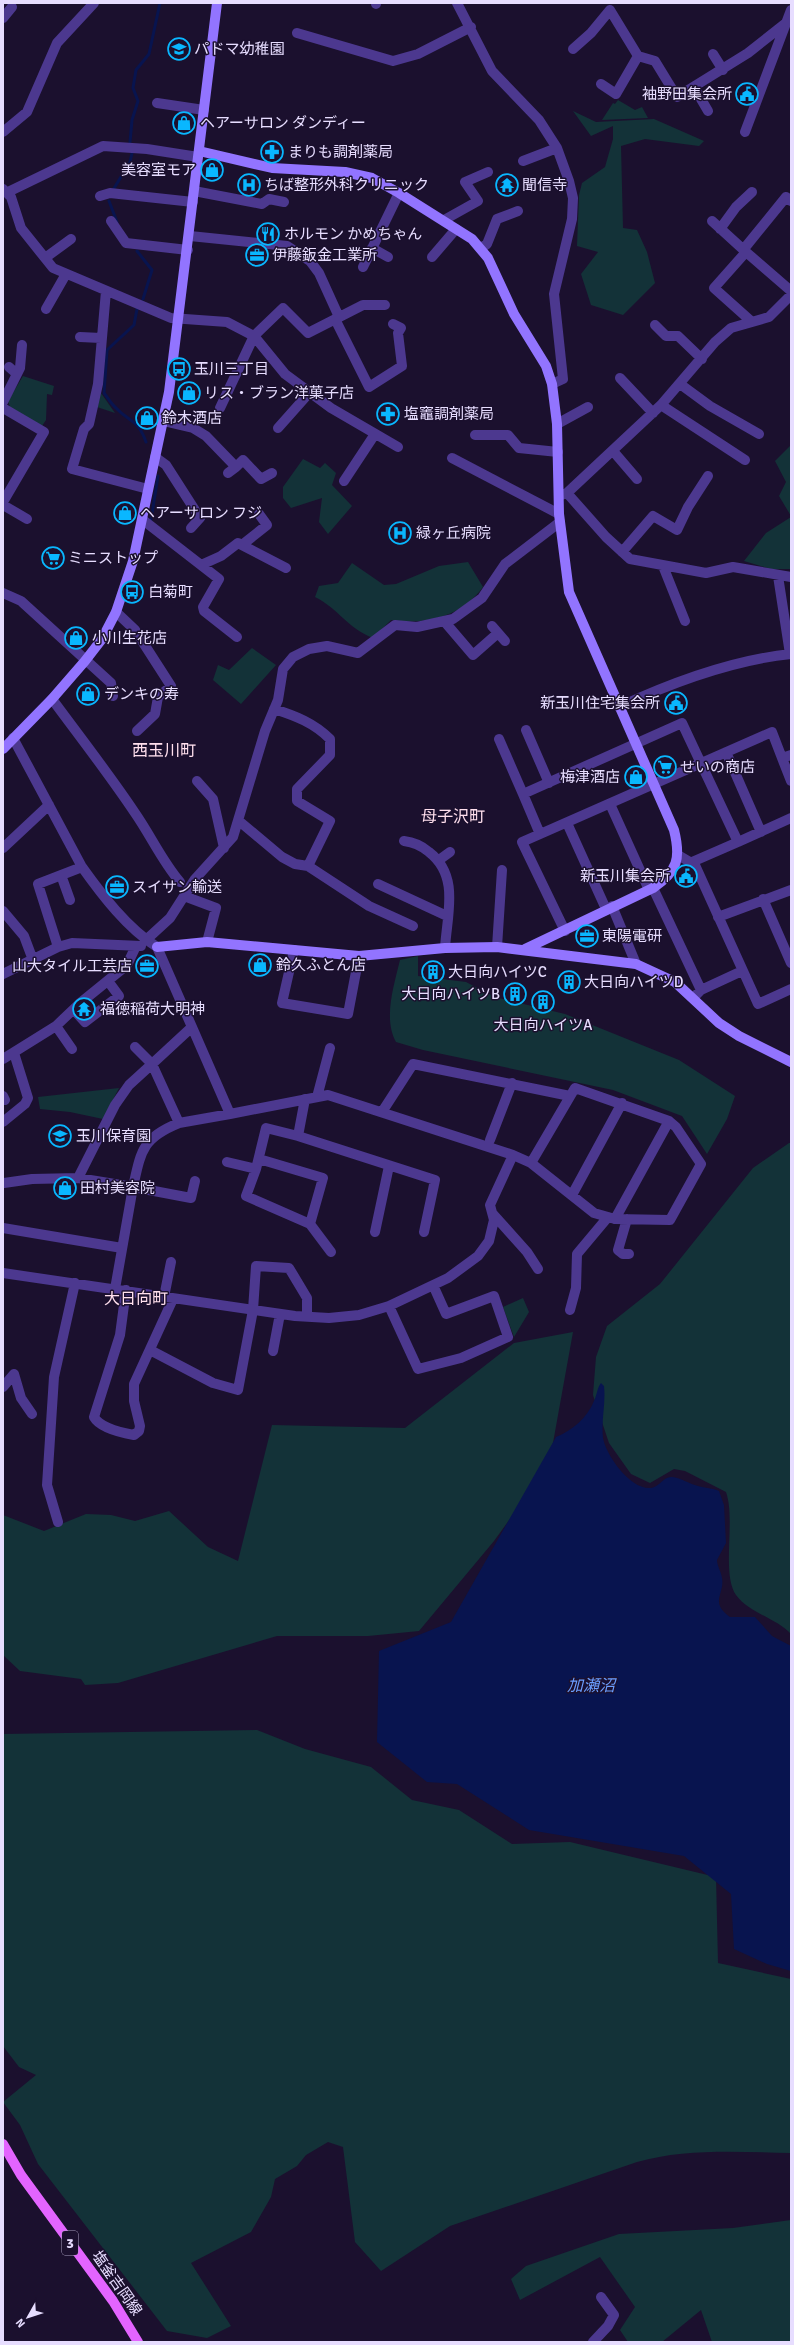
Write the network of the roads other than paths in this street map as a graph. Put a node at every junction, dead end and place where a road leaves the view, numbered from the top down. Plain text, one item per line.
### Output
1 (94, 3) edge
2 (217, 3) edge
3 (458, 3) edge
4 (12, 7) dead end
5 (791, 10) edge
6 (3, 18) edge
7 (786, 23) junction
8 (471, 27) junction
9 (297, 33) dead end
10 (573, 49) dead end
11 (713, 54) dead end
12 (638, 56) junction
13 (723, 70) junction
14 (601, 84) dead end
15 (694, 87) junction
16 (157, 103) dead end
17 (204, 110) junction
18 (708, 110) dead end
19 (3, 132) edge
20 (745, 132) dead end
21 (557, 148) junction
22 (198, 154) junction
23 (523, 161) dead end
24 (488, 172) dead end
25 (5, 190) edge
26 (194, 191) junction
27 (399, 192) junction
28 (752, 192) dead end
29 (100, 196) dead end
30 (791, 201) edge
31 (193, 202) junction
32 (284, 202) dead end
33 (518, 210) dead end
34 (444, 220) junction
35 (111, 221) dead end
36 (712, 221) dead end
37 (456, 229) junction
38 (720, 229) junction
39 (190, 236) junction
40 (70, 239) dead end
41 (372, 248) junction
42 (481, 248) junction
43 (188, 250) junction
44 (745, 251) junction
45 (388, 257) dead end
46 (432, 257) dead end
47 (44, 258) junction
48 (363, 267) dead end
49 (66, 274) junction
50 (106, 291) junction
51 (791, 291) edge
52 (791, 296) edge
53 (385, 304) dead end
54 (46, 309) dead end
55 (180, 318) junction
56 (337, 318) junction
57 (752, 322) junction
58 (655, 325) dead end
59 (400, 328) dead end
60 (80, 336) dead end
61 (254, 336) junction
62 (101, 338) junction
63 (22, 345) dead end
64 (702, 358) junction
65 (620, 378) dead end
66 (552, 384) junction
67 (680, 384) junction
68 (310, 392) junction
69 (3, 402) edge
70 (661, 405) junction
71 (588, 407) dead end
72 (3, 408) edge
73 (220, 408) dead end
74 (653, 412) junction
75 (162, 421) junction
76 (557, 424) junction
77 (278, 428) dead end
78 (375, 434) junction
79 (759, 434) dead end
80 (474, 435) dead end
81 (398, 447) dead end
82 (613, 451) junction
83 (558, 452) junction
84 (155, 457) junction
85 (452, 458) dead end
86 (745, 460) dead end
87 (272, 473) dead end
88 (708, 476) dead end
89 (637, 479) dead end
90 (344, 481) dead end
91 (148, 489) junction
92 (563, 494) junction
93 (3, 504) edge
94 (259, 514) dead end
95 (559, 518) junction
96 (27, 519) dead end
97 (143, 520) junction
98 (192, 528) dead end
99 (242, 545) junction
100 (622, 552) junction
101 (201, 565) junction
102 (663, 566) junction
103 (286, 568) dead end
104 (778, 576) junction
105 (791, 577) edge
106 (3, 593) edge
107 (116, 612) junction
108 (444, 621) junction
109 (684, 621) dead end
110 (237, 637) dead end
111 (505, 641) dead end
112 (790, 654) edge
113 (85, 661) junction
114 (113, 696) dead end
115 (52, 699) junction
116 (619, 707) junction
117 (274, 709) junction
118 (526, 730) dead end
119 (137, 731) dead end
120 (13, 738) junction
121 (499, 739) dead end
122 (635, 745) junction
123 (3, 749) edge
124 (726, 752) junction
125 (786, 756) edge
126 (701, 762) junction
127 (197, 781) dead end
128 (791, 781) edge
129 (549, 783) junction
130 (653, 784) junction
131 (523, 794) junction
132 (610, 804) junction
133 (49, 805) junction
134 (791, 818) edge
135 (239, 821) junction
136 (567, 823) junction
137 (761, 832) junction
138 (540, 834) junction
139 (404, 841) dead end
140 (738, 842) junction
141 (3, 848) edge
142 (224, 848) junction
143 (450, 852) dead end
144 (678, 855) junction
145 (439, 860) junction
146 (692, 862) junction
147 (308, 866) junction
148 (82, 867) junction
149 (502, 870) dead end
150 (61, 875) junction
151 (180, 882) dead end
152 (378, 884) dead end
153 (651, 889) junction
154 (791, 890) edge
155 (184, 896) junction
156 (763, 899) junction
157 (70, 900) dead end
158 (609, 907) junction
159 (3, 911) edge
160 (447, 916) junction
161 (718, 917) junction
162 (413, 926) dead end
163 (565, 931) junction
164 (146, 940) junction
165 (207, 942) junction
166 (136, 946) junction
167 (58, 947) junction
168 (157, 947) junction
169 (497, 947) junction
170 (445, 948) junction
171 (525, 949) junction
172 (294, 950) junction
173 (359, 956) junction
174 (33, 960) junction
175 (791, 963) edge
176 (636, 964) junction
177 (742, 971) junction
178 (3, 974) edge
179 (108, 981) junction
180 (791, 989) edge
181 (701, 990) junction
182 (693, 998) junction
183 (74, 1010) junction
184 (56, 1026) junction
185 (192, 1027) junction
186 (135, 1047) dead end
187 (330, 1048) dead end
188 (72, 1049) dead end
189 (14, 1053) junction
190 (3, 1059) edge
191 (791, 1062) edge
192 (152, 1064) junction
193 (512, 1083) junction
194 (570, 1096) junction
195 (317, 1097) junction
196 (305, 1099) junction
197 (622, 1103) junction
198 (382, 1112) junction
199 (230, 1114) junction
200 (669, 1121) junction
201 (3, 1122) edge
202 (179, 1123) junction
203 (298, 1136) junction
204 (490, 1140) dead end
205 (513, 1156) junction
206 (227, 1162) dead end
207 (531, 1163) junction
208 (258, 1164) junction
209 (389, 1166) junction
210 (78, 1178) junction
211 (195, 1181) dead end
212 (4, 1183) dead end
213 (133, 1187) junction
214 (572, 1195) junction
215 (493, 1214) junction
216 (612, 1218) junction
217 (627, 1219) junction
218 (310, 1224) junction
219 (3, 1228) edge
220 (375, 1232) dead end
221 (424, 1232) dead end
222 (122, 1248) junction
223 (331, 1252) dead end
224 (629, 1254) dead end
225 (171, 1262) dead end
226 (538, 1269) dead end
227 (3, 1273) edge
228 (74, 1283) junction
229 (432, 1285) junction
230 (115, 1289) junction
231 (126, 1290) junction
232 (169, 1298) junction
233 (389, 1306) junction
234 (253, 1310) junction
235 (570, 1310) dead end
236 (280, 1314) junction
237 (307, 1317) junction
238 (150, 1350) junction
239 (273, 1352) dead end
240 (3, 1387) edge
241 (32, 1414) dead end
242 (58, 1522) dead end
243 (3, 2144) edge
244 (601, 2297) dead end
245 (138, 2342) edge
246 (592, 2342) edge

1 - 19 street
2 - 17 street
3 - 8 street
4 - 6 street
5 - 7 street
7 - 13 street
7 - 20 street
8 - 9 street
8 - 21 street
10 - 12 street
11 - 13 street
12 - 14 street
12 - 15 street
13 - 15 street
15 - 18 street
16 - 17 street
17 - 22 street
21 - 23 street
21 - 66 street
22 - 25 street
22 - 26 street
22 - 27 street
24 - 34 street
25 - 47 street
26 - 31 street
26 - 32 street
27 - 34 street
27 - 41 street
28 - 38 street
29 - 31 street
30 - 44 street
31 - 39 street
33 - 42 street
34 - 37 street
35 - 43 street
36 - 38 street
37 - 42 street
37 - 46 street
38 - 44 street
39 - 43 street
39 - 56 street
40 - 47 street
41 - 45 street
41 - 48 street
42 - 66 street
43 - 55 street
44 - 51 street
44 - 57 street
47 - 49 street
49 - 50 street
49 - 54 street
50 - 55 street
50 - 62 street
52 - 57 street
53 - 56 street
55 - 61 street
55 - 75 street
56 - 59 street
56 - 61 street
57 - 64 street
58 - 64 street
60 - 62 street
61 - 68 street
61 - 73 street
62 - 91 street
63 - 69 street
64 - 67 street
65 - 74 street
66 - 76 street
67 - 70 street
67 - 79 street
68 - 77 street
68 - 78 street
70 - 74 street
70 - 86 street
71 - 76 street
72 - 93 street
74 - 82 street
75 - 84 street
75 - 87 street
76 - 83 street
78 - 81 street
78 - 90 street
80 - 83 street
82 - 89 street
82 - 92 street
83 - 92 street
84 - 91 street
84 - 98 street
85 - 95 street
88 - 100 street
91 - 97 street
92 - 95 street
92 - 100 street
93 - 96 street
94 - 99 street
95 - 108 street
95 - 116 street
97 - 101 street
97 - 107 street
99 - 101 street
99 - 103 street
100 - 102 street
101 - 110 street
102 - 104 street
102 - 109 street
104 - 105 street
104 - 112 street
106 - 113 street
107 - 113 street
107 - 119 street
108 - 111 street
108 - 117 street
112 - 116 street
113 - 114 street
113 - 115 street
115 - 120 street
115 - 151 street
116 - 122 street
117 - 135 street
117 - 147 street
118 - 129 street
120 - 123 street
120 - 133 street
121 - 131 street
122 - 126 street
122 - 129 street
122 - 130 street
124 - 125 street
124 - 126 street
124 - 137 street
125 - 128 street
126 - 130 street
126 - 140 street
127 - 142 street
129 - 131 street
130 - 132 street
130 - 144 street
131 - 138 street
132 - 136 street
132 - 153 street
133 - 141 street
133 - 148 street
134 - 137 street
135 - 142 street
135 - 147 street
136 - 138 street
136 - 158 street
137 - 140 street
138 - 163 street
139 - 145 street
140 - 146 street
142 - 155 street
143 - 145 street
144 - 146 street
144 - 153 street
145 - 160 street
146 - 161 street
147 - 162 street
148 - 150 street
148 - 164 street
149 - 169 street
150 - 157 street
150 - 167 street
152 - 160 street
153 - 158 street
153 - 181 street
154 - 156 street
155 - 164 street
155 - 165 street
156 - 161 street
156 - 175 street
158 - 163 street
158 - 176 street
159 - 174 street
160 - 170 street
161 - 177 street
163 - 171 street
164 - 168 street
165 - 168 street
165 - 172 street
166 - 167 street
166 - 168 street
166 - 179 street
167 - 174 street
168 - 185 street
169 - 170 street
169 - 171 street
170 - 173 street
171 - 176 street
172 - 173 street
172 - 173 street
174 - 178 street
176 - 182 street
177 - 180 street
177 - 181 street
179 - 183 street
179 - 183 street
181 - 182 street
182 - 191 street
183 - 184 street
184 - 188 street
184 - 189 street
185 - 192 street
185 - 199 street
186 - 192 street
187 - 195 street
189 - 190 street
189 - 201 street
192 - 202 street
192 - 210 street
193 - 194 street
193 - 198 street
193 - 204 street
194 - 197 street
194 - 207 street
195 - 196 street
195 - 198 street
196 - 199 street
196 - 203 street
197 - 200 street
197 - 214 street
198 - 205 street
199 - 202 street
200 - 216 street
200 - 217 street
202 - 213 street
203 - 208 street
203 - 209 street
205 - 207 street
205 - 215 street
206 - 208 street
207 - 214 street
208 - 218 street
208 - 218 street
209 - 220 street
209 - 221 street
210 - 212 street
210 - 213 street
211 - 213 street
213 - 222 street
214 - 216 street
215 - 226 street
215 - 229 street
216 - 217 street
216 - 235 street
217 - 224 street
218 - 223 street
219 - 222 street
222 - 230 street
225 - 232 street
227 - 228 street
228 - 230 street
228 - 242 street
229 - 233 street
229 - 233 street
230 - 231 street
231 - 232 street
231 - 238 street
232 - 234 street
232 - 238 street
233 - 237 street
234 - 236 street
234 - 237 street
234 - 238 street
236 - 237 street
236 - 239 street
240 - 241 street
243 - 245 main road, 塩釜吉岡線 / 3
244 - 246 street

